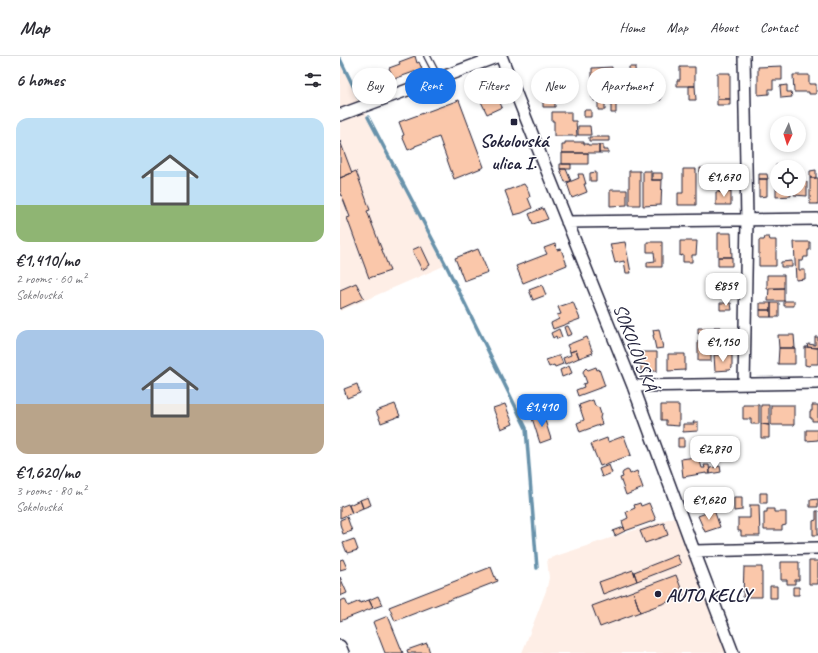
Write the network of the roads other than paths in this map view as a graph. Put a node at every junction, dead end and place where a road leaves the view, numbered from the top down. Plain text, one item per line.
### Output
1 (427, 56) edge
2 (500, 56) edge
3 (744, 56) edge
4 (433, 68) edge
5 (456, 73) edge
6 (405, 91) edge
7 (340, 115) edge
8 (818, 219) edge
9 (746, 220) junction
10 (567, 222) junction
11 (818, 383) edge
12 (744, 384) junction
13 (632, 386) junction
14 (818, 548) edge
15 (694, 551) junction
16 (340, 646) edge
17 (343, 653) edge
18 (733, 653) edge

1 - 4 lane
2 - 5 street
2 - 10 street, SOKOLOVSKÁ
3 - 9 street
6 - 7 street
8 - 9 street
9 - 10 street
9 - 12 street
10 - 13 street, SOKOLOVSKÁ
11 - 12 street
12 - 13 street
13 - 15 street, SOKOLOVSKÁ
14 - 15 street
15 - 18 street, SOKOLOVSKÁ
16 - 17 street

